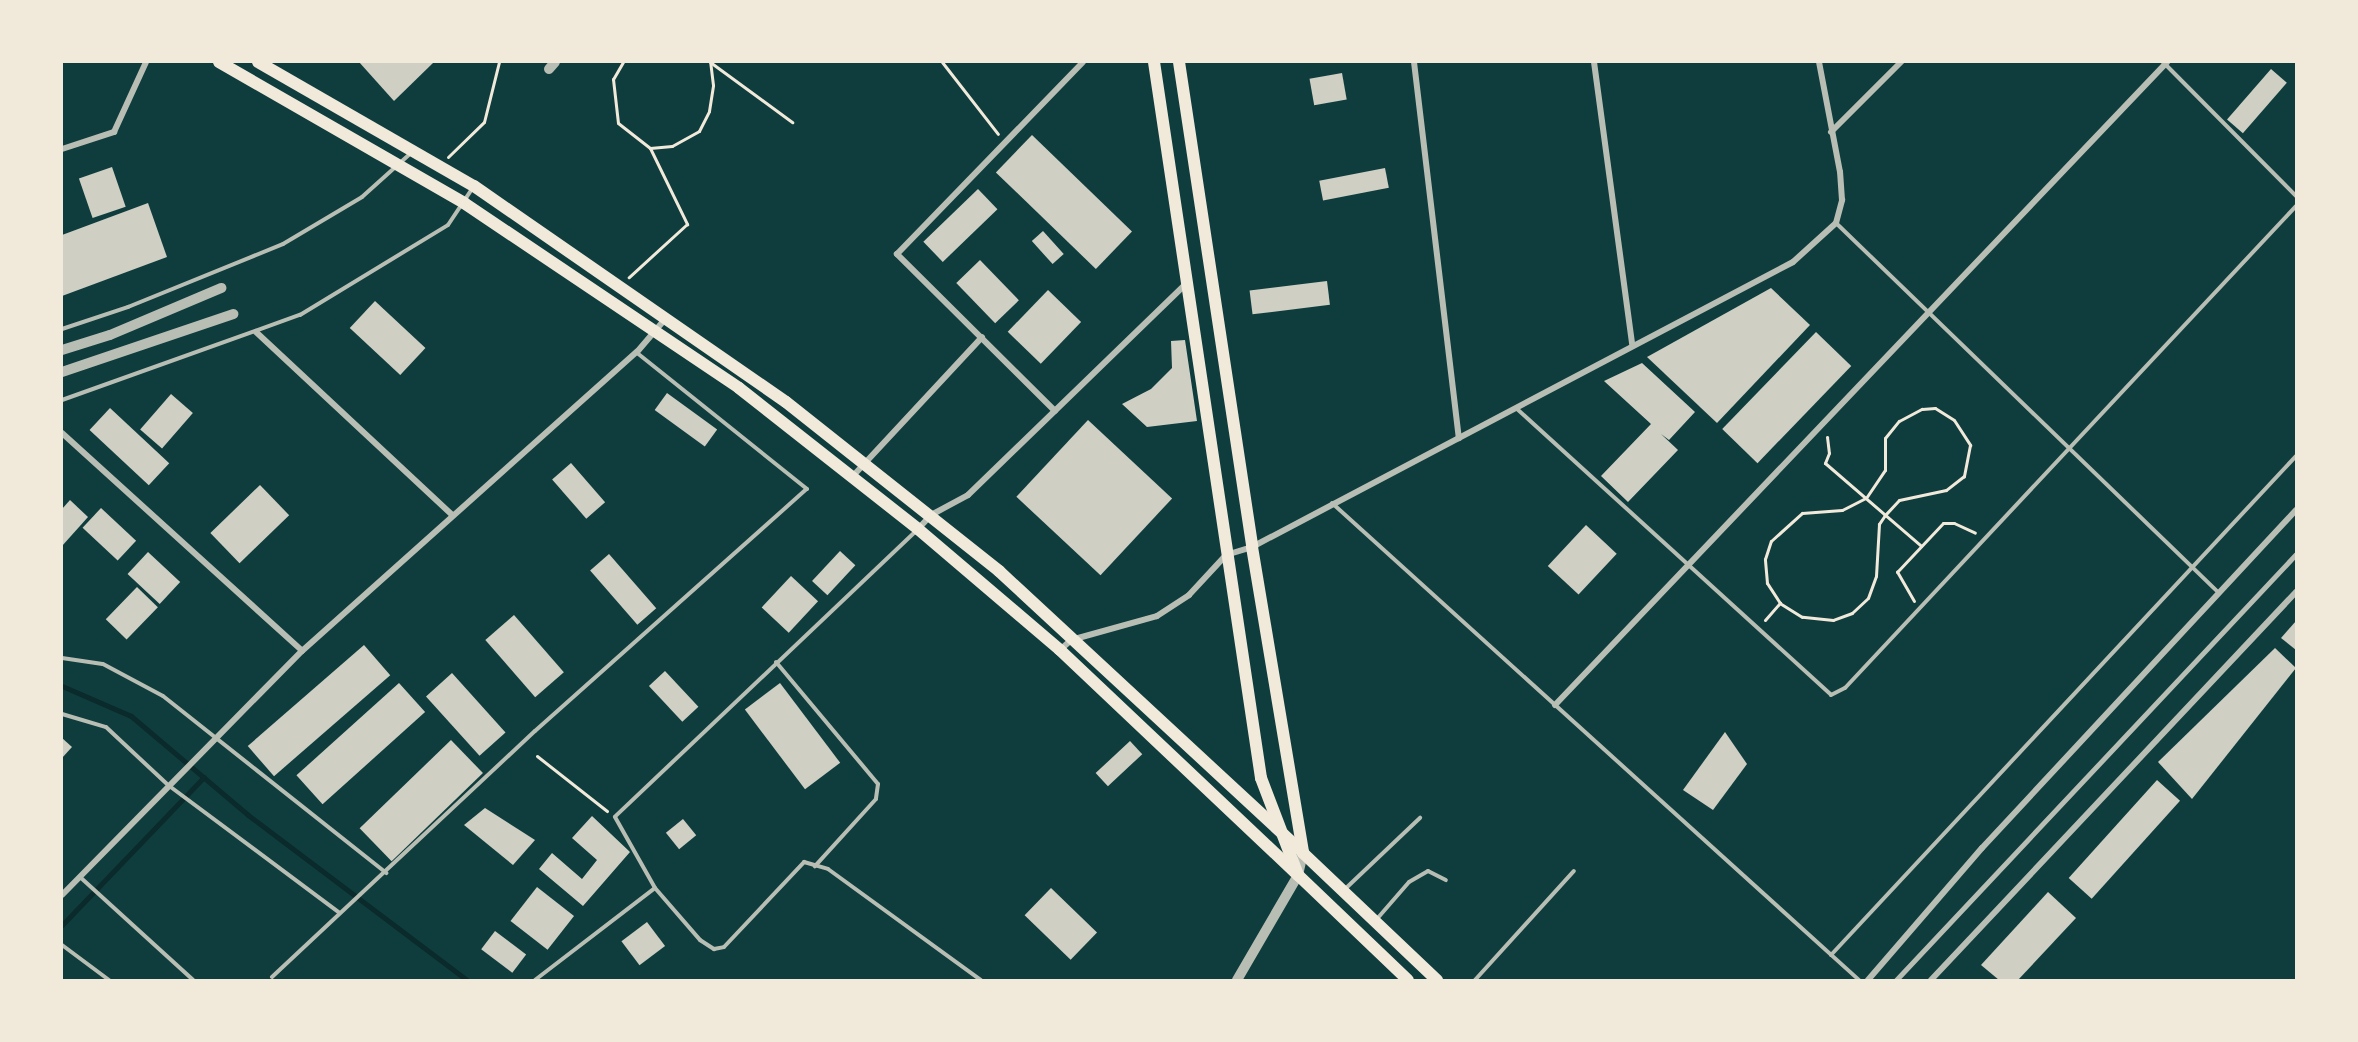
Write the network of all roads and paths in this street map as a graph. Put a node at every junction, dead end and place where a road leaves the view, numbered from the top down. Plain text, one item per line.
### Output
1 (146, 62) edge
2 (219, 62) edge
3 (258, 62) edge
4 (499, 62) edge
5 (623, 62) edge
6 (710, 62) edge
7 (942, 62) edge
8 (1083, 62) edge
9 (1154, 62) edge
10 (1179, 62) edge
11 (1414, 62) edge
12 (1594, 62) edge
13 (1819, 62) edge
14 (1901, 62) edge
15 (2165, 62) edge
16 (792, 122) dead end
17 (1831, 132) junction
18 (1004, 142) junction
19 (650, 148) junction
20 (62, 149) edge
21 (414, 149) junction
22 (402, 165) junction
23 (440, 165) junction
24 (474, 186) junction
25 (2296, 196) edge
26 (464, 203) junction
27 (2296, 206) edge
28 (1836, 224) junction
29 (1187, 283) junction
30 (621, 284) junction
31 (221, 288) dead end
32 (233, 314) dead end
33 (1927, 315) junction
34 (668, 316) junction
35 (62, 329) edge
36 (653, 330) junction
37 (256, 332) junction
38 (982, 337) junction
39 (1632, 344) junction
40 (62, 350) edge
41 (637, 352) junction
42 (62, 372) edge
43 (62, 400) edge
44 (1516, 407) junction
45 (1055, 411) junction
46 (1826, 422) junction
47 (62, 433) edge
48 (1459, 438) junction
49 (2068, 447) junction
50 (2296, 456) edge
51 (866, 462) junction
52 (852, 477) junction
53 (1866, 498) junction
54 (1332, 502) junction
55 (2296, 510) edge
56 (452, 515) junction
57 (931, 515) junction
58 (1885, 515) junction
59 (918, 529) junction
60 (1984, 538) junction
61 (1921, 546) junction
62 (1252, 547) junction
63 (2296, 554) edge
64 (1226, 555) junction
65 (1691, 564) junction
66 (2192, 566) junction
67 (2296, 592) edge
68 (2219, 593) junction
69 (1780, 603) junction
70 (1919, 609) junction
71 (1758, 629) junction
72 (1071, 640) junction
73 (1060, 650) junction
74 (302, 651) junction
75 (62, 658) edge
76 (776, 662) junction
77 (1555, 705) junction
78 (62, 714) edge
79 (214, 740) junction
80 (537, 756) dead end
81 (169, 784) junction
82 (615, 817) junction
83 (1420, 818) dead end
84 (1282, 834) junction
85 (1303, 853) junction
86 (815, 866) junction
87 (1574, 871) dead end
88 (386, 873) junction
89 (1298, 875) junction
90 (80, 877) junction
91 (1446, 880) dead end
92 (655, 888) junction
93 (1343, 890) junction
94 (62, 895) edge
95 (340, 913) junction
96 (1375, 921) junction
97 (62, 945) edge
98 (1831, 955) junction
99 (272, 977) dead end
100 (109, 981) edge
101 (193, 981) edge
102 (535, 981) edge
103 (981, 981) edge
104 (1237, 981) edge
105 (1408, 981) edge
106 (1437, 981) edge
107 (1475, 981) edge
108 (1859, 981) edge
109 (1868, 981) edge
110 (1896, 981) edge
111 (1931, 981) edge

1 - 20 street
2 - 22 main road
3 - 21 main road
4 - 23 path
5 - 19 path
6 - 16 path
6 - 19 path
7 - 18 path
8 - 18 street
9 - 29 main road
10 - 62 main road
11 - 48 street
12 - 39 street
13 - 17 street
14 - 17 street
15 - 25 lane
15 - 33 street
17 - 28 street
18 - 38 street
19 - 30 path
21 - 22 lane
21 - 23 main road
22 - 26 main road
22 - 35 lane
23 - 24 main road
24 - 26 lane
24 - 30 main road
26 - 36 main road
26 - 37 lane
27 - 49 lane
28 - 33 lane
28 - 39 street
29 - 45 street
29 - 64 main road
30 - 34 main road
31 - 40 street
32 - 42 street
33 - 46 street
33 - 49 lane
34 - 36 street
34 - 51 main road
36 - 41 street
36 - 52 main road
37 - 43 lane
37 - 56 street
38 - 45 street
38 - 51 street
39 - 44 street
41 - 56 street
41 - 88 lane
44 - 48 street
44 - 65 lane
45 - 57 street
46 - 53 path
46 - 65 street
47 - 74 street
48 - 54 street
49 - 60 lane
49 - 66 lane
50 - 66 lane
51 - 52 street
51 - 57 main road
52 - 59 main road
53 - 58 path
53 - 58 path
53 - 69 path
54 - 62 street
54 - 77 lane
55 - 68 street
56 - 74 street
57 - 59 street
57 - 72 main road
58 - 61 path
58 - 69 path
59 - 73 main road
59 - 76 lane
60 - 61 path
60 - 70 lane
61 - 70 path
62 - 64 street
62 - 85 main road
63 - 110 street
64 - 72 street
64 - 84 main road
65 - 71 lane
65 - 77 street
66 - 68 lane
66 - 98 lane
67 - 111 street
68 - 109 street
69 - 71 path
70 - 71 lane
72 - 73 street
72 - 84 main road
73 - 89 main road
74 - 79 street
75 - 79 lane
76 - 82 lane
76 - 86 lane
77 - 98 lane
78 - 81 lane
79 - 81 street
79 - 88 lane
80 - 82 path
81 - 90 street
81 - 95 lane
82 - 92 lane
83 - 93 lane
84 - 85 main road
84 - 89 main road
85 - 89 street
85 - 93 main road
86 - 92 lane
86 - 103 lane
87 - 107 lane
88 - 95 lane
89 - 104 street
89 - 105 main road
90 - 94 street
90 - 101 lane
91 - 96 lane
92 - 102 lane
93 - 96 main road
95 - 99 lane
96 - 106 main road
97 - 100 lane
98 - 108 lane

